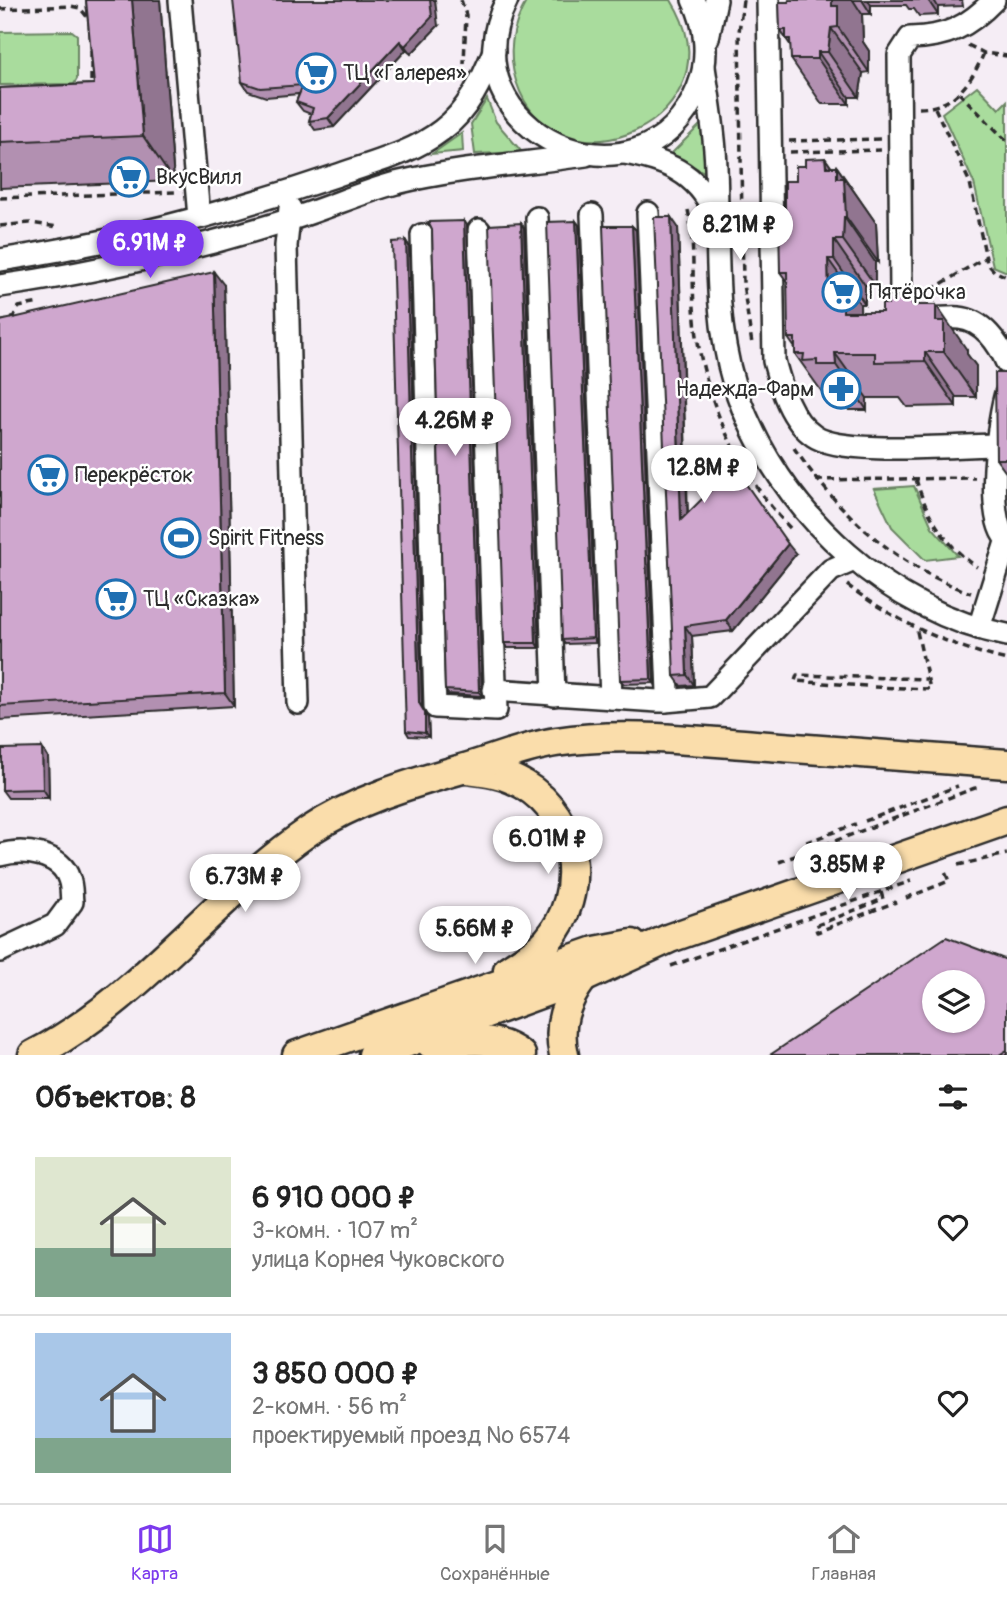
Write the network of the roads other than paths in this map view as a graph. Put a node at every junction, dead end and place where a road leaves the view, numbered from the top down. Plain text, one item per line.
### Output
1 (180, 0) edge
2 (488, 0) edge
3 (507, 0) edge
4 (693, 0) edge
5 (716, 0) edge
6 (768, 0) edge
7 (994, 0) edge
8 (497, 26) junction
9 (494, 51) junction
10 (704, 60) junction
11 (623, 153) junction
12 (586, 155) junction
13 (292, 190) junction
14 (648, 213) dead end
15 (592, 215) dead end
16 (199, 218) junction
17 (537, 218) dead end
18 (288, 220) junction
19 (717, 221) junction
20 (479, 230) dead end
21 (422, 235) dead end
22 (0, 260) edge
23 (0, 286) edge
24 (1007, 363) edge
25 (1007, 390) edge
26 (996, 445) junction
27 (854, 560) junction
28 (979, 628) junction
29 (1007, 635) edge
30 (494, 691) junction
31 (554, 695) junction
32 (611, 698) junction
33 (665, 701) junction
34 (298, 703) dead end
35 (1007, 764) edge
36 (464, 768) junction
37 (1007, 820) edge
38 (0, 855) edge
39 (670, 938) junction
40 (0, 951) edge
41 (583, 978) junction
42 (474, 992) junction
43 (382, 1052) edge
44 (33, 1055) edge
45 (297, 1055) edge
46 (521, 1055) edge
47 (564, 1055) edge

1 - 16 street
2 - 8 street
3 - 8 street
4 - 10 street
5 - 10 street
6 - 26 street
7 - 24 street
8 - 9 street
9 - 12 street
9 - 13 street
10 - 11 street
10 - 19 street
11 - 12 street
11 - 19 street
12 - 18 street
13 - 16 street
13 - 18 street
14 - 33 street
15 - 32 street
16 - 22 street
17 - 31 street
18 - 23 street
18 - 34 street
19 - 27 street
20 - 30 street
21 - 30 street
25 - 26 street
26 - 28 street
27 - 28 street
27 - 33 street
28 - 29 street
30 - 31 street
31 - 32 street
32 - 33 street
35 - 36 main road
36 - 42 main road
36 - 44 main road
37 - 39 main road
38 - 40 street
39 - 41 main road
39 - 42 main road
41 - 43 main road
41 - 47 main road
42 - 45 main road
43 - 46 main road

